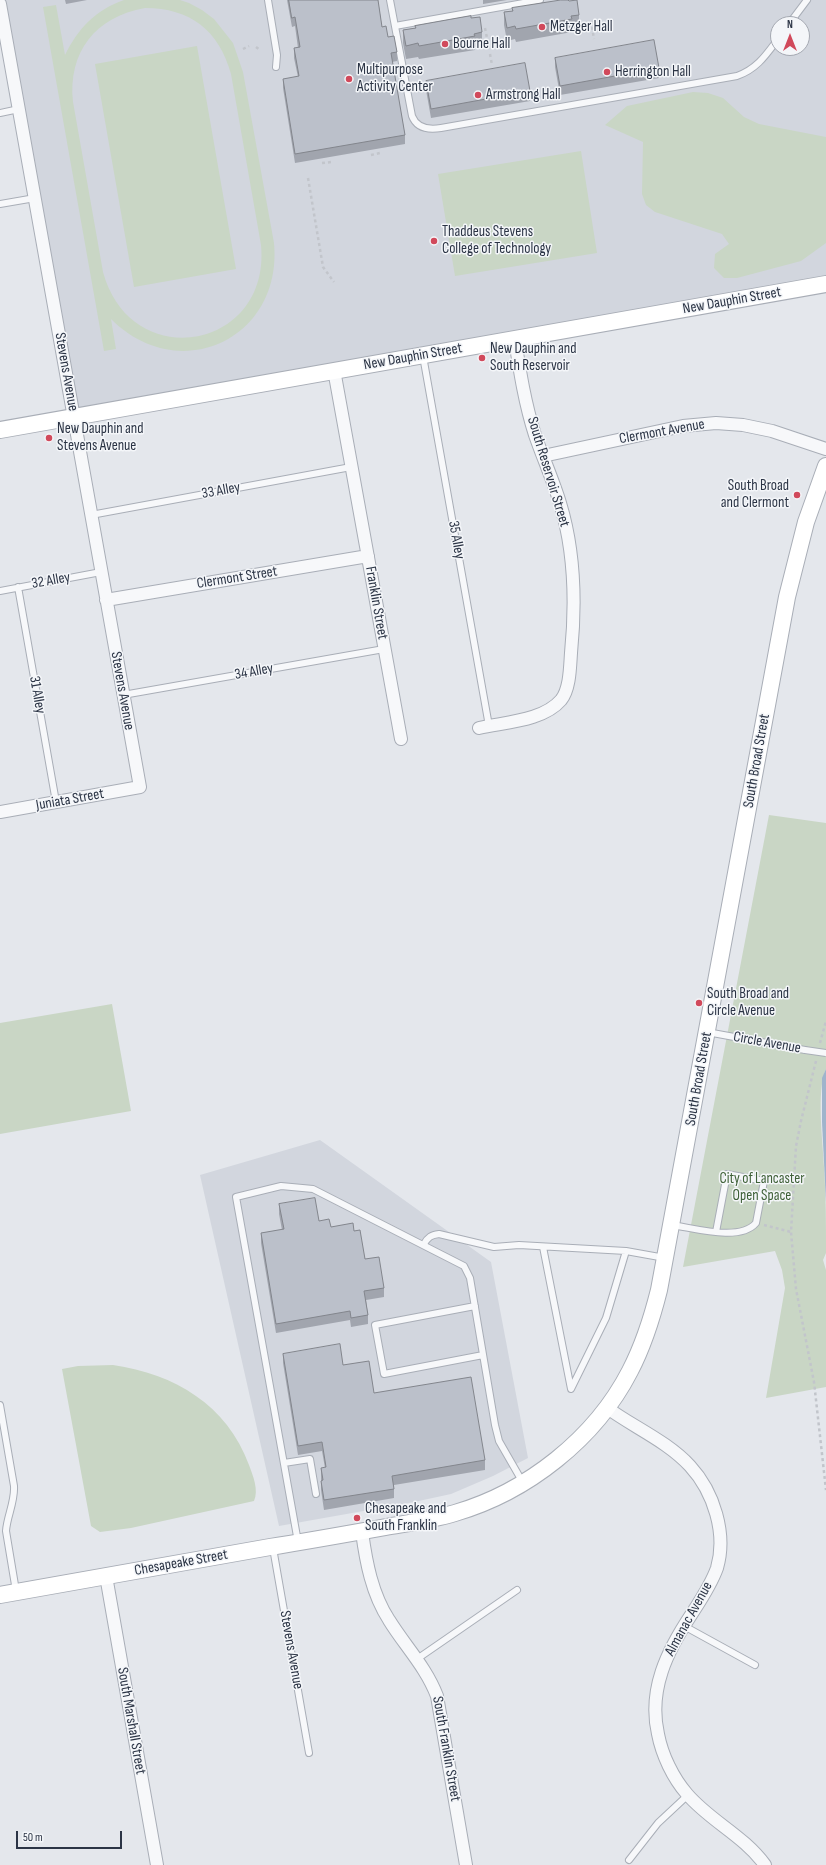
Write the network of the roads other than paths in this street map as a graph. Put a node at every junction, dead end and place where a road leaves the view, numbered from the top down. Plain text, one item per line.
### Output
1 (268, 0) edge
2 (390, 0) edge
3 (540, 0) edge
4 (807, 0) edge
5 (0, 4) edge
6 (795, 16) edge
7 (395, 26) junction
8 (770, 49) edge
9 (276, 67) dead end
10 (19, 110) junction
11 (0, 113) edge
12 (35, 198) junction
13 (0, 204) edge
14 (826, 284) edge
15 (515, 340) junction
16 (423, 354) junction
17 (334, 370) junction
18 (74, 417) junction
19 (0, 430) edge
20 (826, 449) edge
21 (543, 456) junction
22 (826, 466) edge
23 (351, 467) junction
24 (91, 515) junction
25 (368, 556) junction
26 (101, 572) junction
27 (18, 587) junction
28 (0, 591) edge
29 (106, 600) junction
30 (384, 649) junction
31 (123, 695) junction
32 (484, 727) joint
33 (401, 739) dead end
34 (140, 787) joint
35 (56, 802) junction
36 (0, 812) edge
37 (707, 1032) junction
38 (826, 1053) edge
39 (672, 1225) junction
40 (716, 1232) junction
41 (424, 1244) junction
42 (543, 1246) junction
43 (626, 1251) junction
44 (666, 1258) junction
45 (475, 1306) junction
46 (483, 1356) junction
47 (0, 1405) edge
48 (606, 1407) junction
49 (284, 1463) junction
50 (523, 1483) junction
51 (316, 1494) dead end
52 (362, 1532) junction
53 (298, 1543) junction
54 (272, 1547) junction
55 (106, 1576) junction
56 (517, 1590) dead end
57 (16, 1592) junction
58 (0, 1595) edge
59 (684, 1626) junction
60 (417, 1659) junction
61 (754, 1666) dead end
62 (309, 1753) dead end
63 (688, 1795) junction
64 (629, 1860) dead end
65 (157, 1865) edge
66 (466, 1865) edge
67 (765, 1865) edge

1 - 9 lane
2 - 7 lane
3 - 7 lane
4 - 6 lane
5 - 10 street, Stevens Avenue
7 - 8 lane
10 - 11 lane
10 - 12 street, Stevens Avenue
12 - 13 lane
12 - 18 street, Stevens Avenue
14 - 15 main road, New Dauphin Street
15 - 16 main road, New Dauphin Street
15 - 21 street, South Reservoir Street
16 - 17 main road, New Dauphin Street
16 - 32 lane, 35 Alley
17 - 18 main road, New Dauphin Street
17 - 23 street
18 - 19 main road, New Dauphin Street
18 - 24 street, Stevens Avenue
20 - 21 street, Clermont Avenue
21 - 32 street, South Reservoir Street
22 - 37 main road, South Broad Street
23 - 24 lane, 33 Alley
23 - 25 street, Franklin Street
24 - 26 street, Stevens Avenue
25 - 29 street, Clermont Street
25 - 30 street, Franklin Street
26 - 27 lane, 32 Alley
26 - 29 street, Stevens Avenue
27 - 28 lane, 32 Alley
27 - 35 lane, 31 Alley
29 - 31 street, Stevens Avenue
30 - 31 lane, 34 Alley
30 - 33 street, Franklin Street
31 - 34 street, Stevens Avenue
34 - 35 street, Juniata Street
35 - 36 street, Juniata Street
37 - 38 lane, Circle Avenue, bridge
37 - 39 main road, South Broad Street
39 - 40 lane
39 - 44 main road, South Broad Street
40 - 40 lane
41 - 42 lane
41 - 45 lane
41 - 49 lane
42 - 43 lane
42 - 43 lane
43 - 44 lane
44 - 48 main road, South Broad Street
45 - 46 lane
45 - 46 lane
46 - 50 lane
47 - 57 lane
48 - 50 main road, South Broad Street
48 - 59 street, Almanac Avenue
49 - 51 lane
49 - 53 lane
50 - 52 main road, South Broad Street
52 - 53 main road, Chesapeake Street
52 - 60 street, South Franklin Street
53 - 54 main road, Chesapeake Street
54 - 55 main road, Chesapeake Street
54 - 62 lane, Stevens Avenue
55 - 57 main road, Chesapeake Street
55 - 65 street, South Marshall Street
56 - 60 lane
57 - 58 main road, Chesapeake Street
59 - 61 lane
59 - 63 street, Almanac Avenue
60 - 66 street, South Franklin Street
63 - 64 lane
63 - 67 street, Almanac Avenue

